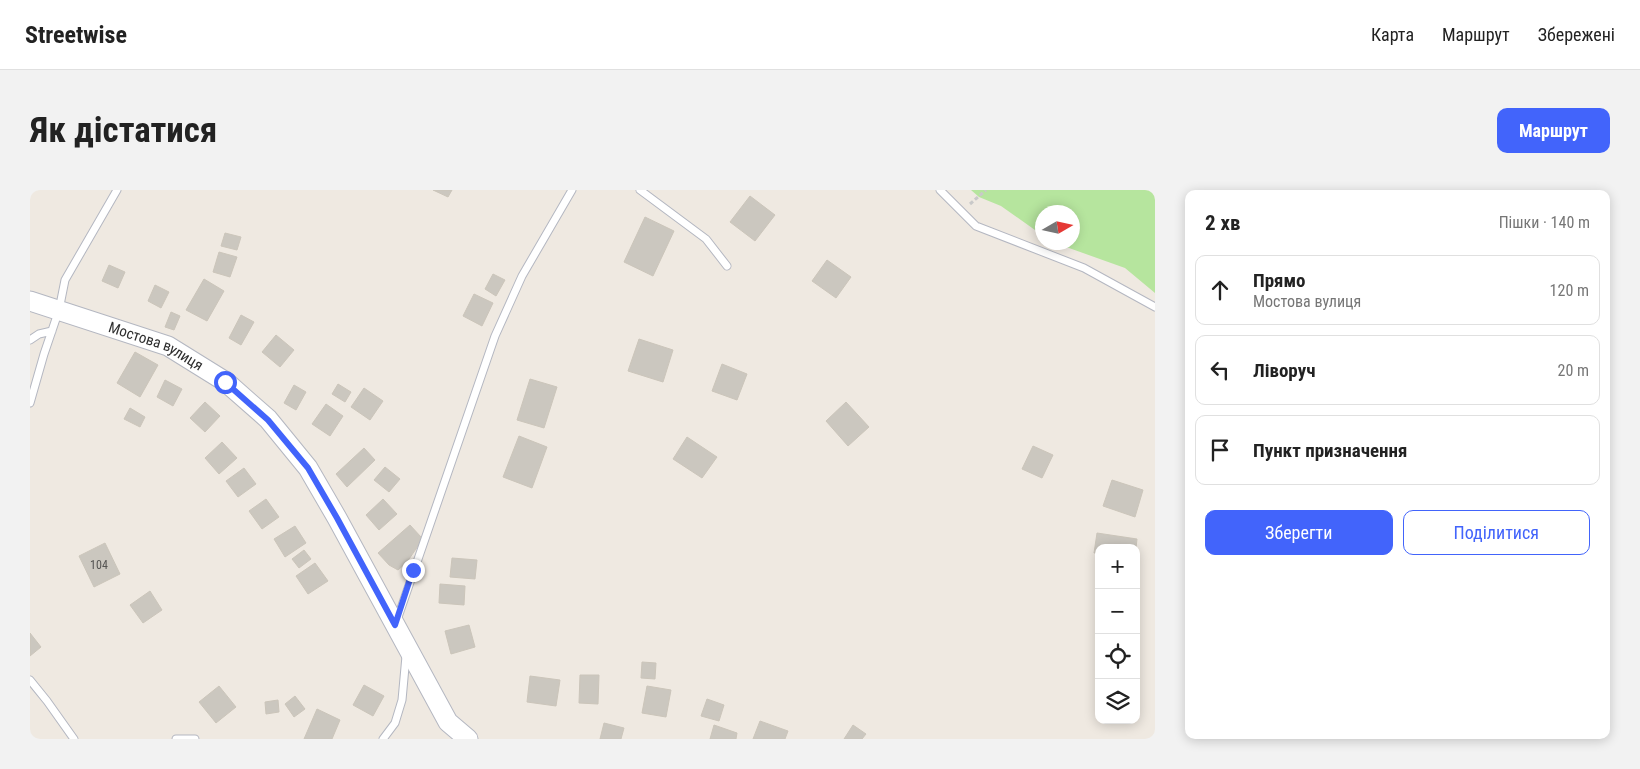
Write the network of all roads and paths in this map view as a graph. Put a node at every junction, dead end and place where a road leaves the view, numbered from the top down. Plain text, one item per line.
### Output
1 (118, 190) edge
2 (572, 190) edge
3 (640, 190) edge
4 (940, 190) edge
5 (986, 190) edge
6 (961, 211) junction
7 (726, 266) dead end
8 (30, 301) edge
9 (1155, 307) edge
10 (59, 310) junction
11 (52, 331) junction
12 (30, 340) edge
13 (30, 403) edge
14 (395, 625) junction
15 (406, 646) junction
16 (30, 680) edge
17 (74, 739) edge
18 (176, 739) edge
19 (195, 739) edge
20 (384, 739) edge
21 (468, 739) edge

1 - 10 lane
2 - 14 lane
3 - 7 lane
4 - 6 lane
5 - 6 path
6 - 9 lane
8 - 10 street, Мостова вулиця
10 - 11 lane
10 - 14 street, Мостова вулиця
11 - 12 lane
11 - 13 lane
14 - 15 street, Мостова вулиця
15 - 20 lane
15 - 21 street, Мостова вулиця
16 - 17 lane
18 - 19 lane

